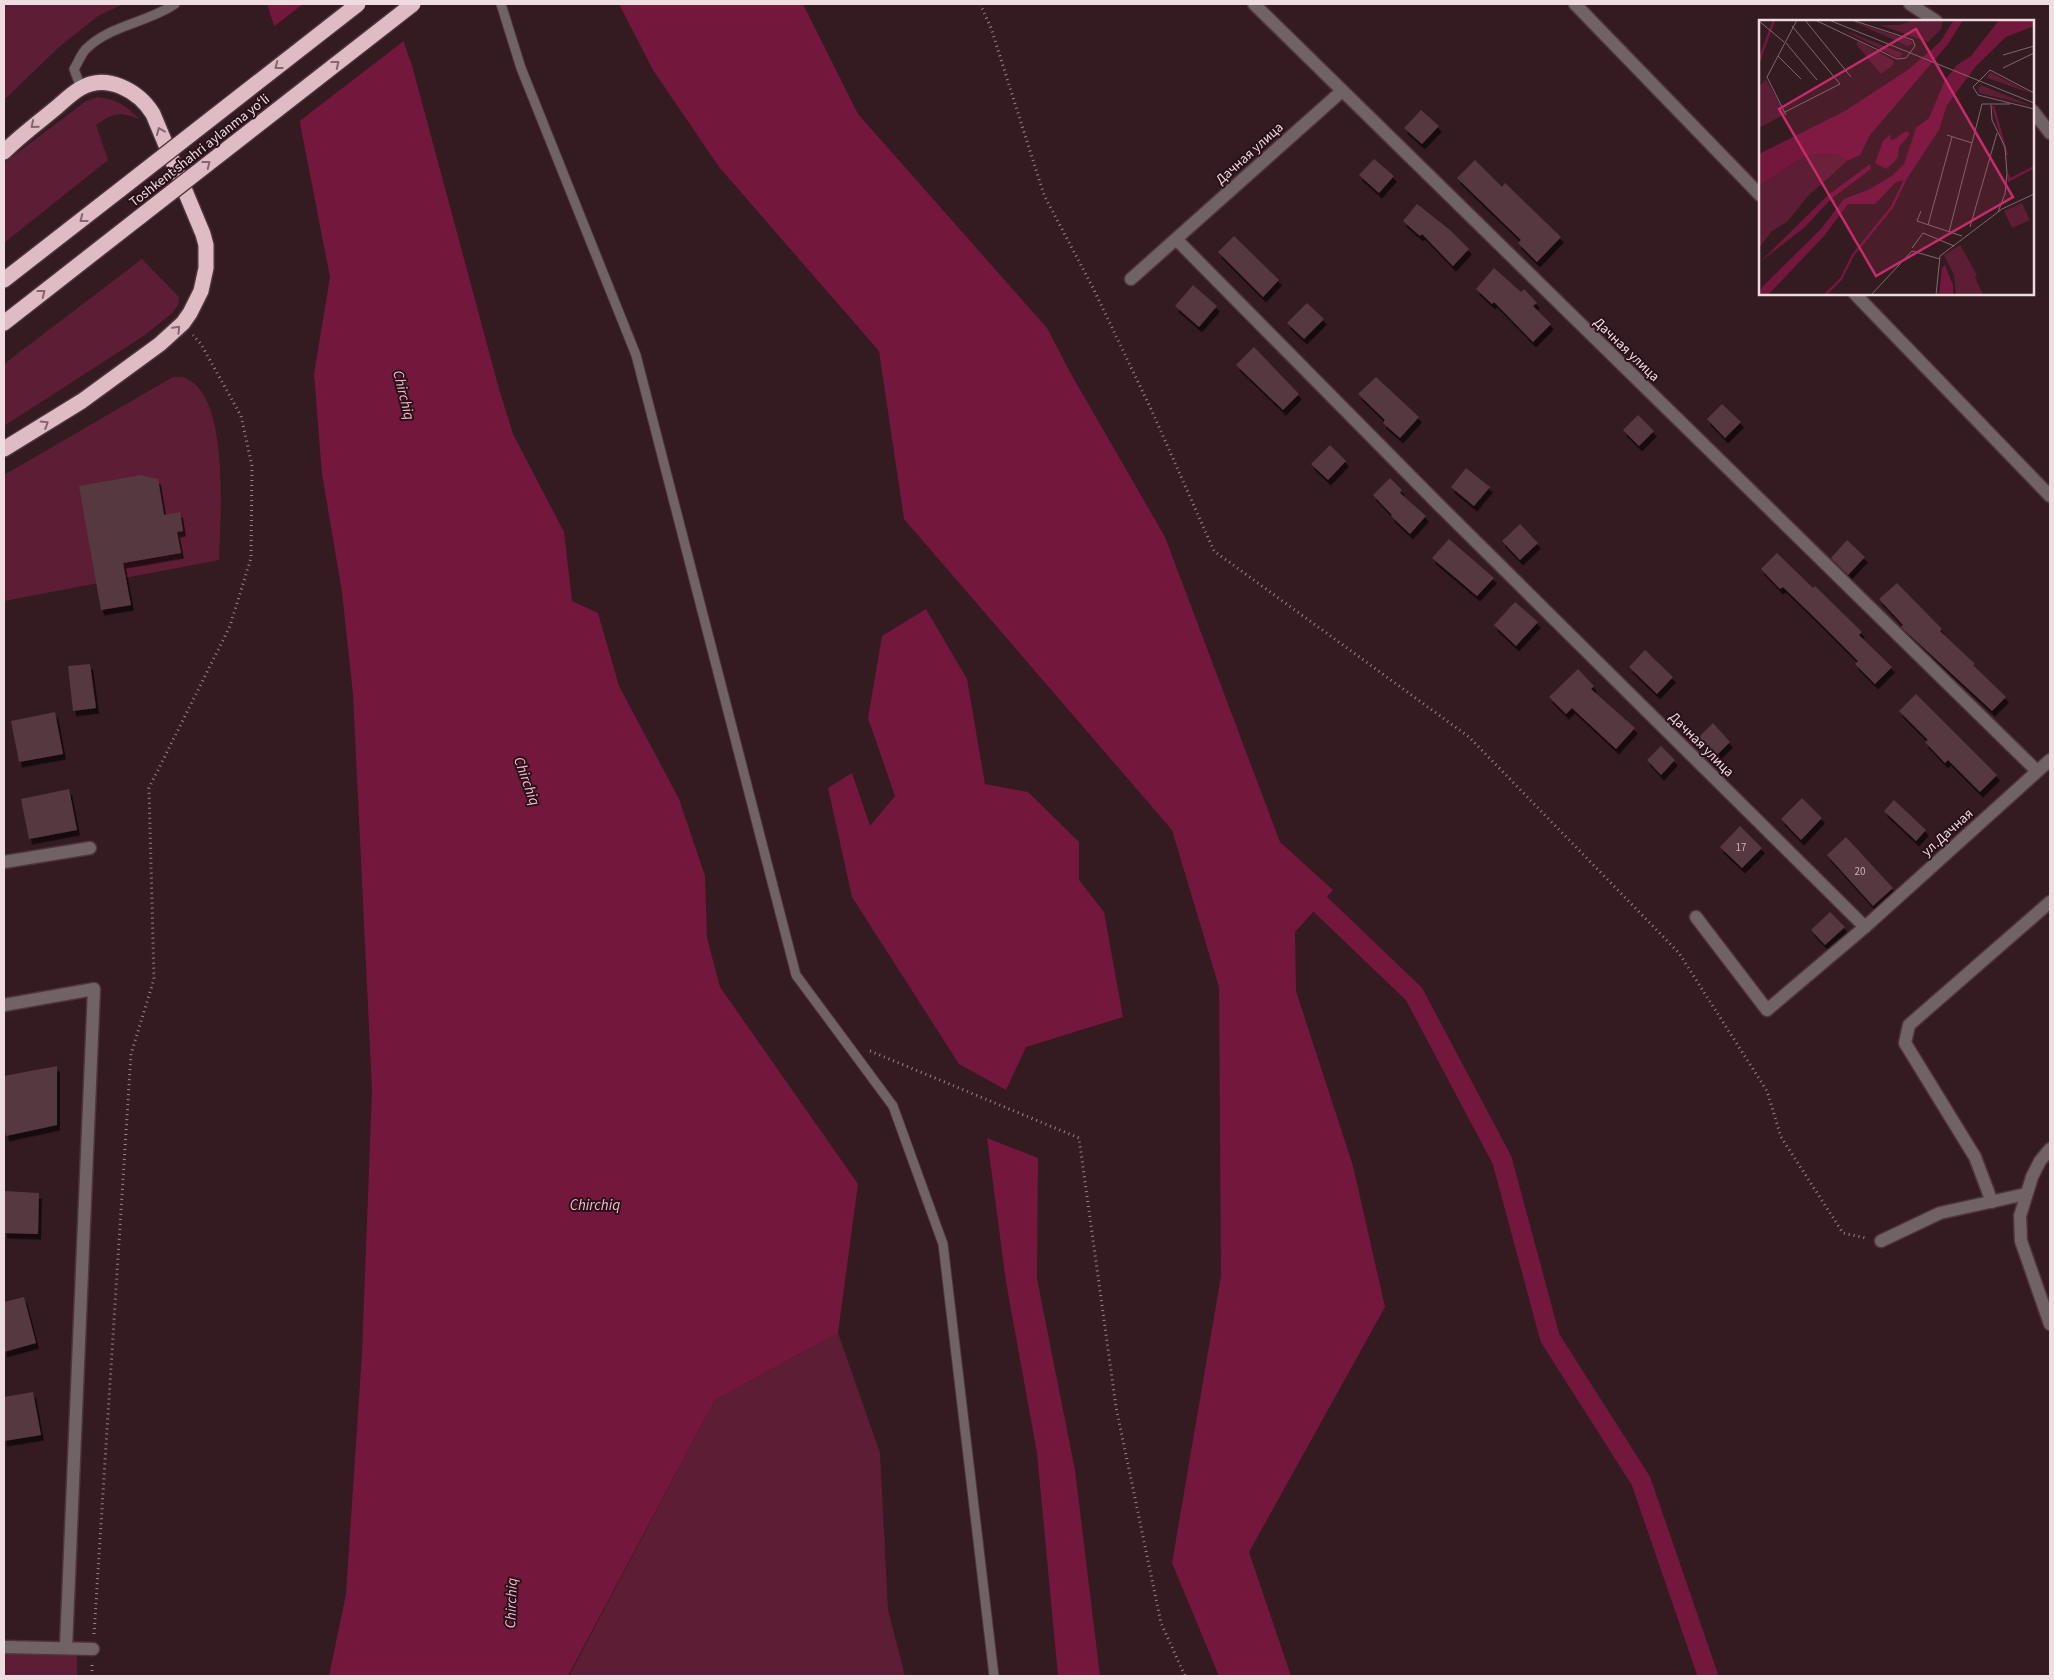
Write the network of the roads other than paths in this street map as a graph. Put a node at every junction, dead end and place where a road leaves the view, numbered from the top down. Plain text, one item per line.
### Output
1 (175, 4) edge
2 (358, 4) edge
3 (413, 4) edge
4 (501, 4) edge
5 (1254, 4) edge
6 (1575, 4) edge
7 (1910, 4) edge
8 (1934, 20) edge
9 (81, 88) junction
10 (1342, 91) junction
11 (2034, 113) edge
12 (2050, 133) edge
13 (4, 152) edge
14 (1759, 194) edge
15 (1176, 239) junction
16 (1132, 279) dead end
17 (4, 280) edge
18 (1856, 295) edge
19 (4, 323) edge
20 (4, 449) edge
21 (2050, 496) edge
22 (2050, 760) edge
23 (2037, 771) junction
24 (90, 848) dead end
25 (4, 862) edge
26 (2050, 902) edge
27 (1696, 917) dead end
28 (1865, 927) junction
29 (4, 1005) edge
30 (2050, 1149) edge
31 (2026, 1194) junction
32 (1992, 1202) junction
33 (1881, 1241) road end
34 (2050, 1324) edge
35 (4, 1647) edge
36 (66, 1647) junction
37 (93, 1649) road end
38 (994, 1676) edge

1 - 9 lane
2 -> 17 highway, Toshkent shahri aylanma yoʻli, bridge
19 -> 3 highway, Toshkent shahri aylanma yoʻli, bridge
4 - 38 lane
5 - 10 street
6 - 14 street
7 - 8 street
9 -> 13 highway
20 -> 9 highway
10 - 15 street, Дачная улица
10 - 23 street, Дачная улица
11 - 12 street
15 - 16 street
15 - 28 street, Дачная улица
18 - 21 street
22 - 23 street, ул.Дачная
23 - 28 street, ул.Дачная
24 - 25 street
26 - 32 street
27 - 28 street, ул.Дачная
29 - 36 street
30 - 31 street
31 - 32 street
31 - 34 street
32 - 33 street
35 - 36 street
36 - 37 street

